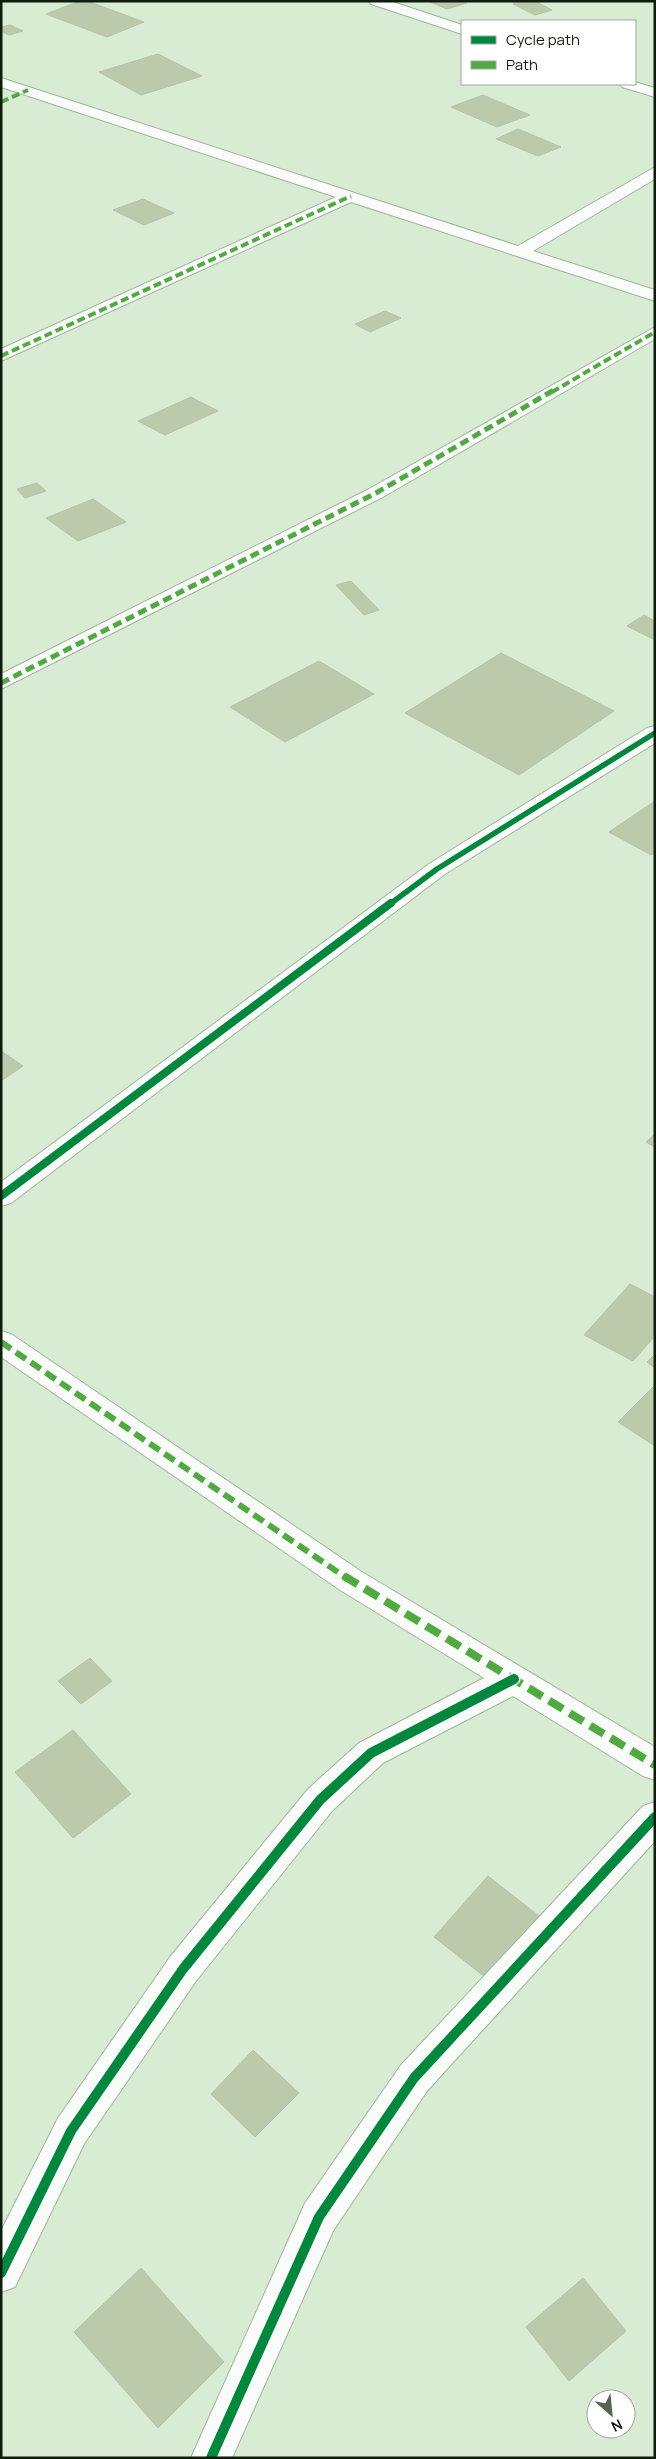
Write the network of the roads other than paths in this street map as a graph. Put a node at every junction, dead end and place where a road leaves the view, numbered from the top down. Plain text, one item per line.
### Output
1 (376, 1) edge
2 (461, 30) edge
3 (1, 82) edge
4 (630, 85) edge
5 (28, 90) junction
6 (655, 93) edge
7 (1, 102) edge
8 (655, 172) edge
9 (351, 196) junction
10 (519, 252) junction
11 (655, 296) edge
12 (655, 332) edge
13 (1, 356) edge
14 (1, 683) edge
15 (655, 732) edge
16 (1, 1196) edge
17 (1, 1342) edge
18 (514, 1679) junction
19 (655, 1765) edge
20 (655, 1817) edge
21 (1, 2273) edge
22 (210, 2458) edge

1 - 2 street
3 - 5 street
4 - 6 street
5 - 7 street
5 - 9 street
8 - 10 street
9 - 10 street
9 - 13 street
10 - 11 street
12 - 14 street
15 - 16 street
17 - 18 street
18 - 19 street
18 - 21 street
20 - 22 street

